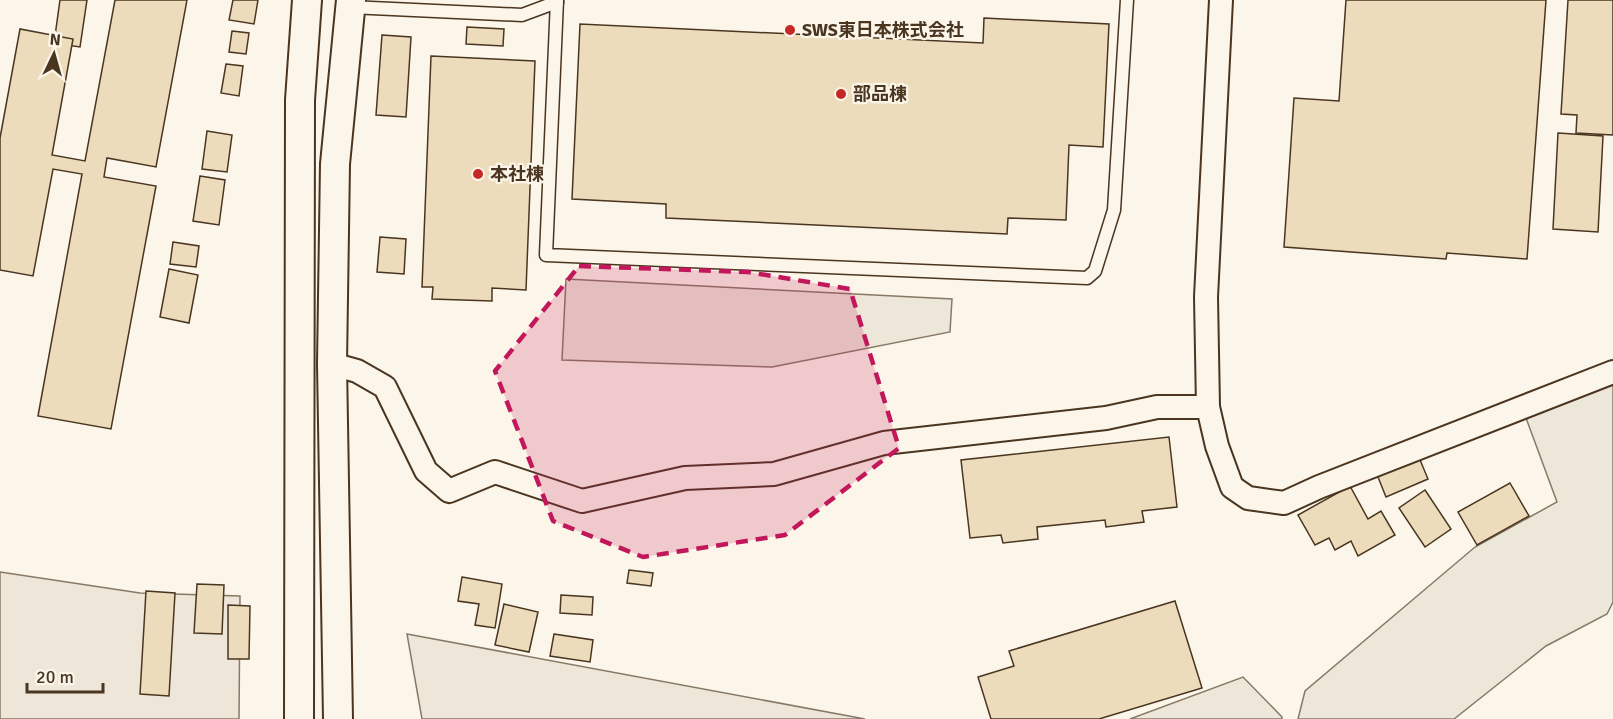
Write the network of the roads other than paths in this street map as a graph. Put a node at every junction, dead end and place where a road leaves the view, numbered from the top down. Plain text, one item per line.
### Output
1 (307, 0) edge
2 (1127, 0) edge
3 (1221, 0) edge
4 (557, 1) edge
5 (350, 4) edge
6 (332, 364) junction
7 (1613, 372) edge
8 (1208, 407) junction
9 (299, 719) edge
10 (338, 719) edge

1 - 9 street
2 - 4 lane
3 - 8 street
4 - 5 lane
5 - 6 street
6 - 8 street
6 - 10 street
7 - 8 street

